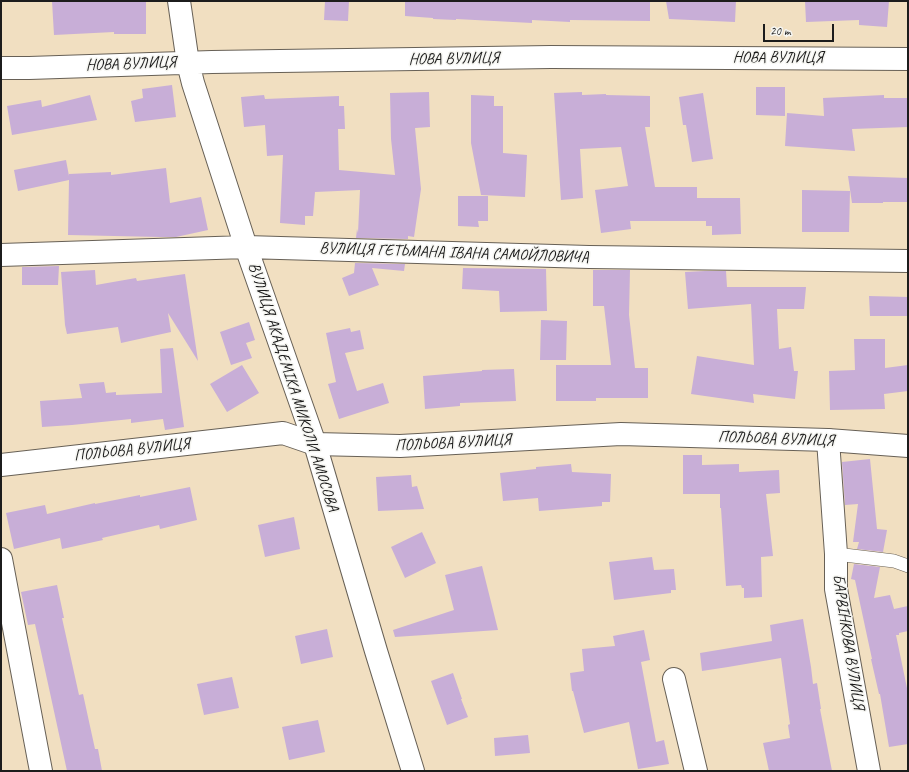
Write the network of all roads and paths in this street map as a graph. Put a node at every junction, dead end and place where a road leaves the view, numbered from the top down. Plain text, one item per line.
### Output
1 (179, 1) edge
2 (908, 59) edge
3 (188, 63) junction
4 (1, 68) edge
5 (246, 247) junction
6 (1, 255) edge
7 (908, 261) edge
8 (828, 440) junction
9 (315, 444) junction
10 (908, 446) edge
11 (1, 465) edge
12 (836, 554) junction
13 (1, 559) edge
14 (908, 566) edge
15 (674, 679) dead end
16 (41, 771) edge
17 (413, 771) edge
18 (696, 771) edge
19 (869, 771) edge

1 - 3 street, ВУЛИЦЯ АКАДЕМІКА МИКОЛИ АМОСОВА
2 - 3 street, НОВА ВУЛИЦЯ
3 - 4 street, НОВА ВУЛИЦЯ
3 - 5 street, ВУЛИЦЯ АКАДЕМІКА МИКОЛИ АМОСОВА
5 - 6 street, ВУЛИЦЯ ГЕТЬМАНА ІВАНА САМОЙЛОВИЧА
5 - 7 street, ВУЛИЦЯ ГЕТЬМАНА ІВАНА САМОЙЛОВИЧА
5 - 9 street, ВУЛИЦЯ АКАДЕМІКА МИКОЛИ АМОСОВА
8 - 9 street, ПОЛЬОВА ВУЛИЦЯ
8 - 10 street, ПОЛЬОВА ВУЛИЦЯ
8 - 12 street, БАРВІНКОВА ВУЛИЦЯ
9 - 11 street, ПОЛЬОВА ВУЛИЦЯ
9 - 17 street, ВУЛИЦЯ АКАДЕМІКА МИКОЛИ АМОСОВА
12 - 14 lane
12 - 19 street, БАРВІНКОВА ВУЛИЦЯ
13 - 16 street
15 - 18 street

